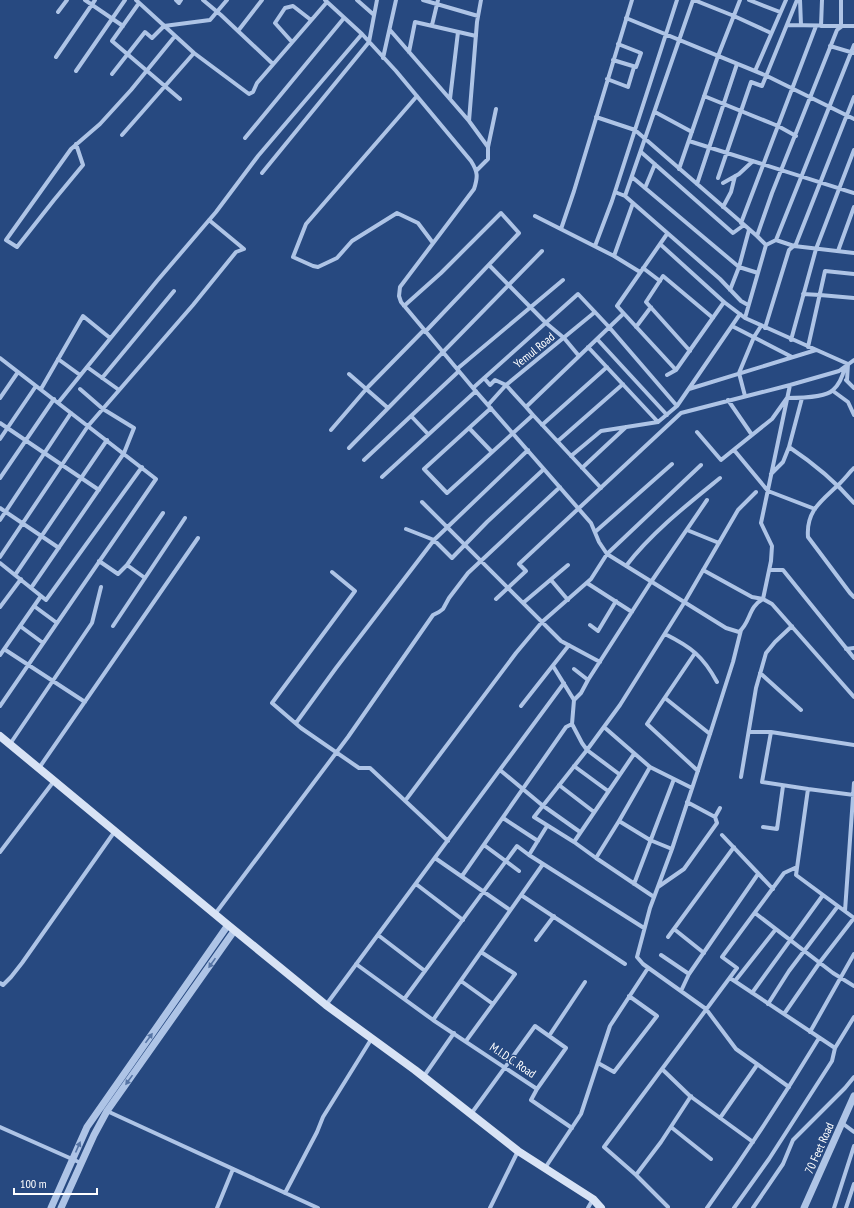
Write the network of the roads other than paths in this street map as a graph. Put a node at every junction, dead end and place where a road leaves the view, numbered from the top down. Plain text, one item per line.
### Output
1 (67, 0) edge
2 (85, 0) edge
3 (95, 0) edge
4 (125, 0) edge
5 (176, 0) edge
6 (181, 0) edge
7 (203, 0) edge
8 (227, 0) edge
9 (262, 0) edge
10 (358, 0) edge
11 (377, 0) edge
12 (396, 0) edge
13 (423, 0) edge
14 (481, 0) edge
15 (632, 0) edge
16 (677, 0) edge
17 (694, 0) edge
18 (740, 0) edge
19 (749, 0) edge
20 (786, 0) edge
21 (797, 0) edge
22 (800, 0) edge
23 (822, 0) edge
24 (841, 0) edge
25 (326, 1) edge
26 (138, 2) edge
27 (438, 2) edge
28 (91, 5) junction
29 (58, 12) dead end
30 (217, 12) junction
31 (780, 12) junction
32 (374, 15) junction
33 (478, 16) junction
34 (734, 16) junction
35 (344, 18) junction
36 (626, 18) junction
37 (112, 19) junction
38 (311, 20) junction
39 (432, 25) junction
40 (786, 25) junction
41 (800, 25) junction
42 (123, 26) junction
43 (164, 26) junction
44 (819, 26) junction
45 (854, 26) edge
46 (841, 27) junction
47 (390, 30) junction
48 (238, 31) junction
49 (458, 32) junction
50 (771, 33) junction
51 (362, 34) junction
52 (666, 34) junction
53 (175, 36) junction
54 (476, 36) junction
55 (679, 40) junction
56 (292, 42) junction
57 (369, 42) junction
58 (618, 44) junction
59 (854, 45) edge
60 (830, 46) junction
61 (409, 52) junction
62 (194, 53) junction
63 (852, 53) edge
64 (128, 54) junction
65 (718, 56) junction
66 (56, 57) dead end
67 (384, 58) junction
68 (613, 60) junction
69 (273, 64) junction
70 (737, 64) junction
71 (634, 67) junction
72 (76, 71) dead end
73 (147, 71) junction
74 (755, 71) junction
75 (112, 74) dead end
76 (767, 76) junction
77 (607, 80) junction
78 (165, 86) junction
79 (792, 88) junction
80 (417, 96) junction
81 (704, 96) junction
82 (810, 97) junction
83 (854, 97) edge
84 (180, 99) dead end
85 (450, 99) junction
86 (723, 104) junction
87 (829, 106) junction
88 (496, 109) dead end
89 (655, 112) junction
90 (741, 112) junction
91 (847, 115) junction
92 (596, 117) junction
93 (854, 119) edge
94 (469, 121) junction
95 (778, 126) junction
96 (635, 130) junction
97 (692, 132) junction
98 (122, 135) dead end
99 (796, 136) junction
100 (245, 138) dead end
101 (646, 139) junction
102 (689, 141) junction
103 (76, 144) junction
104 (488, 146) junction
105 (709, 147) junction
106 (854, 150) edge
107 (641, 152) junction
108 (727, 152) junction
109 (754, 161) junction
110 (655, 164) junction
111 (763, 165) junction
112 (679, 169) junction
113 (476, 171) junction
114 (782, 171) junction
115 (262, 173) dead end
116 (735, 176) junction
117 (632, 177) junction
118 (801, 177) junction
119 (718, 178) dead end
120 (723, 183) dead end
121 (820, 183) junction
122 (697, 184) junction
123 (645, 188) junction
124 (840, 189) junction
125 (615, 192) junction
126 (854, 193) edge
127 (625, 196) junction
128 (633, 203) junction
129 (723, 207) junction
130 (854, 207) edge
131 (535, 216) dead end
132 (209, 220) junction
133 (742, 224) junction
134 (561, 229) junction
135 (749, 230) junction
136 (667, 234) junction
137 (757, 236) junction
138 (776, 240) junction
139 (433, 243) junction
140 (660, 244) junction
141 (766, 245) junction
142 (595, 246) junction
143 (794, 246) junction
144 (816, 249) junction
145 (542, 251) dead end
146 (838, 251) junction
147 (854, 253) edge
148 (614, 256) junction
149 (489, 265) junction
150 (739, 267) junction
151 (643, 268) junction
152 (640, 272) junction
153 (758, 273) junction
154 (854, 274) edge
155 (563, 280) dead end
156 (660, 281) junction
157 (508, 285) junction
158 (730, 290) junction
159 (174, 291) dead end
160 (803, 294) junction
161 (820, 295) junction
162 (854, 298) edge
163 (724, 302) junction
164 (748, 305) junction
165 (404, 306) junction
166 (651, 307) junction
167 (530, 308) junction
168 (596, 312) junction
169 (623, 314) junction
170 (740, 314) junction
171 (713, 318) junction
172 (744, 318) junction
173 (546, 323) junction
174 (732, 326) junction
175 (610, 327) junction
176 (636, 327) junction
177 (763, 327) junction
178 (425, 331) junction
179 (754, 337) junction
180 (110, 338) junction
181 (564, 338) junction
182 (597, 339) junction
183 (791, 340) junction
184 (588, 347) junction
185 (808, 347) junction
186 (817, 350) junction
187 (690, 351) junction
188 (443, 352) junction
189 (579, 356) junction
190 (792, 357) junction
191 (0, 358) edge
192 (58, 359) junction
193 (854, 360) edge
194 (847, 365) junction
195 (87, 367) junction
196 (607, 367) junction
197 (458, 370) junction
198 (676, 370) junction
199 (18, 372) junction
200 (739, 373) junction
201 (348, 374) dead end
202 (80, 375) junction
203 (667, 375) dead end
204 (842, 377) junction
205 (102, 378) junction
206 (484, 378) junction
207 (847, 380) junction
208 (622, 384) junction
209 (506, 385) junction
210 (790, 385) junction
211 (36, 386) junction
212 (854, 388) edge
213 (41, 389) junction
214 (80, 389) dead end
215 (475, 389) junction
216 (689, 389) junction
217 (119, 390) junction
218 (366, 390) junction
219 (833, 391) junction
220 (745, 396) junction
221 (0, 398) edge
222 (787, 398) junction
223 (802, 398) junction
224 (728, 400) junction
225 (56, 401) junction
226 (677, 406) junction
227 (490, 407) junction
228 (526, 407) junction
229 (388, 408) junction
230 (103, 409) junction
231 (71, 413) junction
232 (533, 415) junction
233 (667, 415) junction
234 (854, 415) edge
235 (412, 417) junction
236 (658, 422) junction
237 (0, 423) edge
238 (542, 425) junction
239 (88, 426) junction
240 (626, 427) junction
241 (7, 428) junction
242 (469, 428) junction
243 (331, 430) dead end
244 (697, 432) dead end
245 (428, 434) junction
246 (513, 434) junction
247 (752, 435) junction
248 (0, 439) edge
249 (107, 440) junction
250 (26, 441) junction
251 (558, 441) junction
252 (789, 447) junction
253 (349, 448) dead end
254 (528, 450) junction
255 (734, 450) junction
256 (492, 452) junction
257 (44, 453) junction
258 (124, 453) junction
259 (571, 456) junction
260 (364, 460) dead end
261 (672, 464) dead end
262 (62, 465) junction
263 (701, 465) dead end
264 (142, 467) junction
265 (582, 468) junction
266 (854, 468) edge
267 (544, 469) junction
268 (771, 474) junction
269 (382, 477) dead end
270 (0, 478) edge
271 (81, 478) junction
272 (720, 478) dead end
273 (838, 485) junction
274 (560, 488) junction
275 (601, 488) junction
276 (99, 490) junction
277 (768, 491) junction
278 (756, 492) dead end
279 (707, 500) dead end
280 (422, 502) dead end
281 (854, 502) edge
282 (0, 508) edge
283 (579, 509) junction
284 (815, 509) junction
285 (6, 512) junction
286 (163, 514) dead end
287 (185, 518) dead end
288 (0, 520) edge
289 (22, 523) junction
290 (447, 528) junction
291 (406, 529) dead end
292 (687, 530) junction
293 (595, 532) junction
294 (41, 536) junction
295 (198, 538) dead end
296 (434, 540) junction
297 (719, 542) junction
298 (465, 545) junction
299 (59, 548) junction
300 (607, 554) junction
301 (0, 557) edge
302 (99, 561) junction
303 (481, 561) junction
304 (0, 563) edge
305 (127, 565) junction
306 (568, 565) dead end
307 (626, 566) junction
308 (703, 570) junction
309 (769, 570) junction
310 (332, 572) dead end
311 (15, 575) junction
312 (145, 578) junction
313 (21, 580) junction
314 (550, 580) junction
315 (651, 582) junction
316 (587, 583) junction
317 (101, 587) dead end
318 (31, 588) junction
319 (509, 588) junction
320 (41, 596) junction
321 (854, 597) edge
322 (496, 599) dead end
323 (763, 599) junction
324 (568, 600) junction
325 (616, 601) junction
326 (523, 602) junction
327 (684, 603) junction
328 (34, 606) junction
329 (0, 607) edge
330 (632, 612) junction
331 (542, 622) junction
332 (57, 623) junction
333 (590, 625) dead end
334 (20, 626) junction
335 (113, 626) dead end
336 (792, 626) junction
337 (742, 630) junction
338 (665, 634) junction
339 (43, 643) junction
340 (569, 645) junction
341 (854, 648) edge
342 (4, 649) junction
343 (846, 649) junction
344 (696, 653) junction
345 (0, 655) edge
346 (854, 658) edge
347 (600, 662) junction
348 (28, 665) junction
349 (553, 666) junction
350 (574, 670) dead end
351 (760, 673) junction
352 (588, 680) junction
353 (52, 681) junction
354 (717, 682) dead end
355 (564, 683) junction
356 (854, 697) edge
357 (665, 698) junction
358 (574, 700) junction
359 (85, 702) junction
360 (0, 706) edge
361 (521, 706) dead end
362 (801, 710) dead end
363 (296, 723) junction
364 (572, 724) junction
365 (604, 727) junction
366 (749, 732) junction
367 (771, 732) junction
368 (710, 734) junction
369 (0, 736) edge
370 (10, 744) junction
371 (854, 745) edge
372 (587, 750) junction
373 (336, 752) junction
374 (634, 754) junction
375 (574, 766) junction
376 (650, 767) junction
377 (39, 768) junction
378 (500, 770) junction
379 (698, 770) junction
380 (619, 774) junction
381 (741, 777) dead end
382 (674, 779) junction
383 (54, 781) junction
384 (854, 783) edge
385 (559, 785) junction
386 (783, 786) junction
387 (692, 788) junction
388 (523, 789) junction
389 (808, 790) junction
390 (608, 791) junction
391 (853, 795) edge
392 (405, 801) junction
393 (688, 802) junction
394 (542, 806) junction
395 (720, 808) dead end
396 (594, 812) junction
397 (715, 817) junction
398 (503, 818) junction
399 (619, 821) junction
400 (547, 826) junction
401 (763, 827) dead end
402 (115, 831) junction
403 (580, 832) junction
404 (722, 835) dead end
405 (650, 840) junction
406 (448, 841) junction
407 (538, 841) junction
408 (574, 842) junction
409 (484, 845) junction
410 (734, 847) junction
411 (672, 849) junction
412 (0, 852) edge
413 (529, 855) junction
414 (435, 858) junction
415 (596, 858) junction
416 (506, 862) junction
417 (543, 864) junction
418 (797, 867) junction
419 (519, 871) dead end
420 (758, 874) junction
421 (462, 876) junction
422 (416, 884) junction
423 (634, 884) junction
424 (658, 887) junction
425 (773, 888) junction
426 (484, 892) junction
427 (521, 895) junction
428 (823, 895) junction
429 (654, 898) junction
430 (838, 906) junction
431 (510, 910) junction
432 (845, 912) junction
433 (755, 913) junction
434 (214, 914) junction
435 (554, 916) junction
436 (854, 918) edge
437 (463, 920) junction
438 (231, 928) junction
439 (644, 928) junction
440 (674, 929) junction
441 (776, 929) junction
442 (378, 935) junction
443 (668, 937) dead end
444 (536, 940) dead end
445 (790, 940) junction
446 (805, 951) junction
447 (481, 952) junction
448 (704, 953) junction
449 (854, 954) edge
450 (661, 955) dead end
451 (820, 962) junction
452 (356, 964) junction
453 (625, 964) dead end
454 (648, 968) junction
455 (425, 971) junction
456 (689, 974) junction
457 (730, 978) junction
458 (841, 978) junction
459 (461, 981) junction
460 (734, 981) junction
461 (585, 982) dead end
462 (0, 983) edge
463 (854, 986) edge
464 (681, 991) junction
465 (752, 993) junction
466 (629, 996) junction
467 (405, 998) junction
468 (493, 1004) junction
469 (768, 1004) junction
470 (326, 1005) junction
471 (706, 1009) junction
472 (784, 1014) junction
473 (854, 1016) edge
474 (433, 1020) junction
475 (810, 1032) junction
476 (454, 1033) junction
477 (549, 1036) junction
478 (372, 1038) junction
479 (819, 1038) junction
480 (466, 1041) junction
481 (835, 1048) junction
482 (598, 1063) junction
483 (757, 1065) junction
484 (505, 1067) junction
485 (662, 1069) junction
486 (424, 1076) junction
487 (854, 1077) edge
488 (789, 1087) junction
489 (537, 1089) junction
490 (691, 1096) junction
491 (854, 1096) edge
492 (107, 1111) junction
493 (471, 1114) junction
494 (720, 1118) junction
495 (842, 1124) junction
496 (0, 1127) edge
497 (671, 1127) junction
498 (572, 1128) junction
499 (854, 1132) edge
500 (753, 1142) junction
501 (854, 1146) edge
502 (518, 1151) junction
503 (72, 1159) junction
504 (711, 1159) dead end
505 (81, 1163) junction
506 (545, 1168) junction
507 (233, 1169) junction
508 (636, 1175) junction
509 (854, 1184) edge
510 (285, 1193) junction
511 (592, 1200) junction
512 (52, 1208) edge
513 (61, 1208) edge
514 (217, 1208) edge
515 (318, 1208) edge
516 (490, 1208) edge
517 (588, 1208) edge
518 (601, 1208) edge
519 (669, 1208) edge
520 (708, 1208) edge
521 (734, 1208) edge
522 (753, 1208) edge
523 (804, 1208) edge
524 (834, 1208) edge
525 (846, 1208) edge

1 - 29 street
2 - 28 street
3 - 28 street
4 - 37 street
5 - 6 street
7 - 30 street
8 - 30 street
9 - 48 street
10 - 32 street
11 - 32 street
12 - 47 street
13 - 27 street
14 - 33 street
15 - 36 street
16 - 52 street
17 - 34 street
17 - 55 street
18 - 34 street
19 - 31 street
20 - 31 street
21 - 40 street
22 - 41 street
23 - 44 street
24 - 46 street
25 - 35 street
25 - 38 street
26 - 42 street
26 - 43 street
27 - 33 street
27 - 39 street
28 - 37 street
28 - 66 street
30 - 43 street
30 - 48 street
31 - 50 street
32 - 57 street
33 - 54 street
34 - 50 street
34 - 65 street
35 - 51 street
35 - 100 street
36 - 52 street
36 - 58 street
37 - 42 street
37 - 72 street
38 - 56 street
38 - 56 street
39 - 49 street
39 - 61 street
40 - 41 street
40 - 76 street
41 - 44 street
42 - 64 street
43 - 53 street
43 - 64 street
44 - 46 street
44 - 79 street
45 - 46 street
46 - 60 street
47 - 61 street
47 - 67 street
48 - 69 street
49 - 54 street
49 - 85 street
50 - 74 street
51 - 57 street
51 - 132 street
52 - 55 street
52 - 96 street
53 - 62 street
53 - 73 street
54 - 94 street
55 - 65 street
55 - 89 street
56 - 69 street
57 - 67 street
57 - 115 street
58 - 68 street
58 - 71 street
59 - 63 street
60 - 63 street
60 - 82 street
61 - 85 street
62 - 69 street
62 - 78 street
63 - 87 street
64 - 73 street
64 - 75 street
65 - 70 street
65 - 81 street
67 - 80 street
68 - 71 street
68 - 77 street
70 - 74 street
70 - 86 street
71 - 77 street
73 - 78 street
73 - 103 street
74 - 76 street
76 - 79 street
76 - 90 street
77 - 92 street
78 - 84 street
78 - 98 street
79 - 82 street
79 - 95 street
80 - 113 street
80 - 139 street
81 - 86 street
81 - 97 street
82 - 87 street
82 - 99 street
83 - 91 street
85 - 94 street
86 - 90 street
86 - 105 street
87 - 91 street
87 - 118 street
88 - 104 street
89 - 97 street
89 - 101 street
90 - 95 street
90 - 108 street
91 - 93 street
91 - 121 street
92 - 96 street
92 - 134 street
94 - 104 street
95 - 99 street
95 - 111 street
96 - 101 street
96 - 125 street
97 - 102 street
99 - 114 street
101 - 107 street
101 - 112 street
102 - 105 street
102 - 112 street
103 - 103 street
104 - 113 street
105 - 108 street
105 - 122 street
106 - 124 street
107 - 110 street
107 - 117 street
108 - 109 street
108 - 119 street
109 - 111 street
109 - 116 street
110 - 123 street
110 - 133 street
111 - 114 street
111 - 133 street
112 - 122 street
113 - 139 street
114 - 118 street
114 - 137 street
116 - 120 street
116 - 129 street
117 - 123 street
117 - 127 street
118 - 121 street
118 - 138 street
121 - 124 street
121 - 143 street
122 - 129 street
123 - 150 street
124 - 126 street
124 - 144 street
125 - 127 street
125 - 142 street
127 - 128 street
128 - 136 street
128 - 148 street
129 - 133 street
130 - 146 street
131 - 134 street
132 - 180 street
132 - 217 street
133 - 135 street
134 - 142 street
135 - 137 street
135 - 150 street
136 - 140 street
136 - 158 street
137 - 141 street
138 - 141 street
138 - 143 street
139 - 165 street
140 - 151 street
140 - 163 street
141 - 153 street
142 - 148 street
143 - 144 street
143 - 177 street
144 - 146 street
144 - 160 street
145 - 157 street
146 - 147 street
148 - 152 street
149 - 157 street
149 - 165 street
149 - 178 street
150 - 153 street
150 - 158 street
151 - 152 street
151 - 156 street
152 - 169 street
153 - 164 street
154 - 161 street
155 - 167 street
156 - 166 street
156 - 171 street
157 - 167 street
157 - 188 street
158 - 164 street
159 - 205 street
160 - 161 street
160 - 183 street
161 - 162 street
161 - 185 street
163 - 170 street
163 - 171 street
164 - 172 street
165 - 178 street
166 - 176 street
166 - 187 street
167 - 173 street
167 - 197 street
168 - 173 street
168 - 175 street
168 - 181 street, Yemul Road
169 - 175 street
169 - 176 street
170 - 172 street
170 - 174 street
171 - 187 street
172 - 177 street
173 - 181 street
173 - 206 street
174 - 179 street
174 - 216 street
175 - 182 street
175 - 226 street
176 - 198 street
177 - 179 street
177 - 183 street
178 - 188 street
178 - 218 street
179 - 190 street
179 - 200 street
180 - 192 street
180 - 195 street
181 - 189 street
181 - 209 street, Yemul Road
182 - 184 street
182 - 233 street
183 - 185 street
184 - 189 street
184 - 196 street
185 - 186 street
186 - 190 street
186 - 194 street
187 - 198 street
188 - 197 street
188 - 229 street
189 - 228 street
190 - 200 street
191 - 199 street
192 - 202 street
192 - 213 street
193 - 194 street
194 - 204 street
194 - 207 street
194 - 210 street
195 - 202 street
195 - 205 street
196 - 208 street
196 - 238 street
197 - 215 street
197 - 235 street
198 - 203 street
199 - 211 street
199 - 221 street
200 - 216 street
200 - 220 street
201 - 218 street
202 - 225 street
204 - 207 street
204 - 219 street
205 - 217 street
206 - 209 street
206 - 215 street
207 - 212 street
208 - 236 street
208 - 251 street
209 - 227 street, Yemul Road
209 - 228 street
210 - 220 street
210 - 222 street
211 - 213 street
211 - 241 street
213 - 225 street
214 - 230 street
215 - 227 street
215 - 245 street
216 - 226 street
217 - 230 street
218 - 229 street
218 - 243 street
219 - 223 street
219 - 234 street
220 - 224 street
222 - 223 street
222 - 247 street
222 - 268 street
223 - 252 street
224 - 247 street
224 - 275 street
225 - 231 street
225 - 250 street
226 - 233 street
227 - 242 street, Yemul Road
227 - 246 street
228 - 232 street
229 - 253 street
230 - 239 street
230 - 258 street
231 - 239 street
231 - 257 street
232 - 238 street
232 - 246 street
233 - 236 street
235 - 245 street
235 - 260 street
236 - 240 street
237 - 241 street
238 - 251 street
239 - 249 street
239 - 262 street
240 - 259 street
240 - 265 street
241 - 248 street
241 - 250 street
242 - 256 street
242 - 256 street, Yemul Road
244 - 255 street
245 - 269 street
246 - 254 street
246 - 256 street
247 - 255 street
249 - 258 street
249 - 271 street
250 - 257 street
250 - 270 street
251 - 259 street
252 - 268 street
252 - 273 street
254 - 267 street
254 - 290 street
255 - 277 street
257 - 262 street
257 - 285 street
258 - 264 street
258 - 276 street
259 - 265 street
261 - 293 street
262 - 271 street
262 - 289 street
263 - 300 street
264 - 302 street
264 - 320 street
265 - 275 street
266 - 273 street
267 - 274 street
267 - 298 street
268 - 277 street
271 - 276 street
271 - 294 street
272 - 307 street
273 - 281 street
273 - 284 street
274 - 283 street
274 - 303 street
275 - 283 street
276 - 299 street
277 - 284 street
277 - 309 street
278 - 297 street
279 - 292 street
280 - 290 street
282 - 285 street
283 - 293 street
283 - 319 street
284 - 321 street
285 - 288 street
285 - 289 street
286 - 305 street
287 - 312 street
289 - 294 street
289 - 301 street
290 - 296 street
290 - 298 street
291 - 296 street
292 - 297 street
292 - 315 street
293 - 300 street
294 - 299 street
294 - 311 street
295 - 359 street
296 - 298 street
296 - 363 street
297 - 308 street
298 - 303 street
299 - 318 street
300 - 307 street
300 - 316 street
302 - 305 street
302 - 332 street
303 - 319 street
303 - 373 street
304 - 311 street
305 - 312 street
306 - 314 street
307 - 315 street
308 - 323 street
308 - 327 street
309 - 323 street
309 - 343 street
310 - 363 street
311 - 313 street
312 - 335 street
313 - 318 street
313 - 329 street
314 - 324 street
314 - 326 street
315 - 327 street
315 - 330 street
316 - 324 street
316 - 325 street
317 - 353 street
318 - 320 street
319 - 322 street
319 - 326 street
320 - 328 street
323 - 336 street
323 - 337 street
324 - 331 street
325 - 330 street
325 - 333 street
326 - 331 street
327 - 337 street
327 - 338 street
328 - 332 street
328 - 334 street
330 - 347 street
331 - 340 street
331 - 392 street
332 - 339 street
334 - 339 street
334 - 342 street
336 - 351 street
336 - 356 street
337 - 368 street
338 - 344 street
338 - 365 street
339 - 348 street
340 - 347 street
340 - 349 street
341 - 343 street
342 - 345 street
342 - 348 street
343 - 346 street
344 - 354 street
344 - 357 street
347 - 352 street
348 - 353 street
348 - 360 street
349 - 355 street
349 - 361 street
350 - 352 street
351 - 362 street
351 - 366 street
352 - 358 street
353 - 359 street
353 - 370 street
355 - 358 street
355 - 378 street
357 - 368 street
357 - 379 street
358 - 364 street
359 - 377 street
363 - 373 street
364 - 372 street
364 - 388 street
365 - 372 street
365 - 374 street
366 - 367 street
366 - 381 street
367 - 371 street
367 - 386 street
368 - 379 street
369 - 370 main road
370 - 377 main road
372 - 375 street
372 - 380 street
373 - 392 street
373 - 434 street
374 - 376 street
374 - 380 street
375 - 385 street
375 - 390 street
376 - 382 street
376 - 399 street
377 - 383 main road
378 - 388 street
378 - 406 street
379 - 387 street
380 - 390 street
382 - 387 street
382 - 405 street
383 - 402 main road
383 - 412 street
384 - 391 street
385 - 394 street
385 - 396 street
386 - 389 street
386 - 401 street
387 - 393 street
388 - 394 street
388 - 398 street
389 - 391 street
389 - 418 street
390 - 396 street
391 - 432 street
392 - 406 street
393 - 397 street
393 - 411 street
394 - 400 street
394 - 403 street
395 - 397 street
396 - 403 street
397 - 424 street
398 - 407 street
398 - 409 street
399 - 405 street
399 - 415 street
400 - 407 street
400 - 408 street
402 - 434 main road
402 - 462 street
403 - 408 street
404 - 410 street
405 - 411 street
405 - 423 street
406 - 414 street
407 - 413 street
408 - 415 street
409 - 416 street
409 - 421 street
410 - 420 street
410 - 440 street
411 - 424 street
413 - 416 street
413 - 417 street
414 - 421 street
414 - 422 street
415 - 423 street
416 - 419 street
416 - 426 street
417 - 427 street
417 - 439 street
418 - 425 street
418 - 428 street
420 - 425 street
420 - 448 street
421 - 426 street
422 - 437 street
422 - 442 street
423 - 429 street
424 - 429 street
425 - 433 street
426 - 431 street
426 - 437 street
427 - 431 street
427 - 435 street
428 - 430 street
428 - 445 street
429 - 439 street
430 - 432 street
430 - 446 street
431 - 447 street
432 - 436 street
433 - 441 street
433 - 457 street
434 - 438 main road
435 - 444 street
435 - 453 street
436 - 451 street
437 - 455 street
438 - 470 main road
438 -> 492 street
503 -> 438 street
439 - 454 street
440 - 443 street
440 - 448 street
441 - 445 street
441 - 460 street
442 - 452 street
442 - 455 street
445 - 446 street
445 - 465 street
446 - 451 street
446 - 469 street
447 - 459 street
447 - 468 street
448 - 456 street
449 - 458 street
450 - 456 street
451 - 458 street
451 - 472 street
452 - 467 street, M.I.D.C. Road
452 - 470 street
454 - 464 street
454 - 466 street
455 - 467 street
456 - 464 street
457 - 460 street
457 - 471 street
458 - 463 street
458 - 475 street
459 - 468 street
459 - 474 street
460 - 465 street
461 - 477 street
464 - 471 street
465 - 469 street
466 - 482 street
466 - 482 street
467 - 474 street, M.I.D.C. Road
468 - 480 street
469 - 472 street
470 - 478 main road
471 - 483 street
471 - 485 street
472 - 475 street
473 - 481 street
474 - 476 street, M.I.D.C. Road
475 - 479 street
476 - 480 street, M.I.D.C. Road
476 - 486 street
477 - 484 street
477 - 489 street
478 - 486 main road
478 - 510 street
479 - 481 street
479 - 488 street
480 - 484 street, M.I.D.C. Road
481 - 521 street
482 - 498 street
483 - 488 street
483 - 494 street
484 - 489 street, M.I.D.C. Road
484 - 493 street
485 - 490 street
485 - 508 street
486 - 493 main road
487 - 522 street
488 - 500 street
489 - 498 street, M.I.D.C. Road
490 - 494 street
490 - 497 street
491 - 495 street, 70 Feet Road
492 - 505 street
492 - 507 street
493 - 502 main road
494 - 500 street
495 - 499 street
495 - 523 street, 70 Feet Road
496 - 503 street
497 - 504 street
497 - 508 street
498 - 506 street
500 - 520 street
501 - 524 street
502 - 506 main road
502 - 516 street
503 - 505 street
503 - 512 street
505 - 513 street
506 - 511 main road
507 - 510 street
507 - 514 street
508 - 519 street
509 - 525 street
510 - 515 street
511 - 517 street
511 - 518 main road

